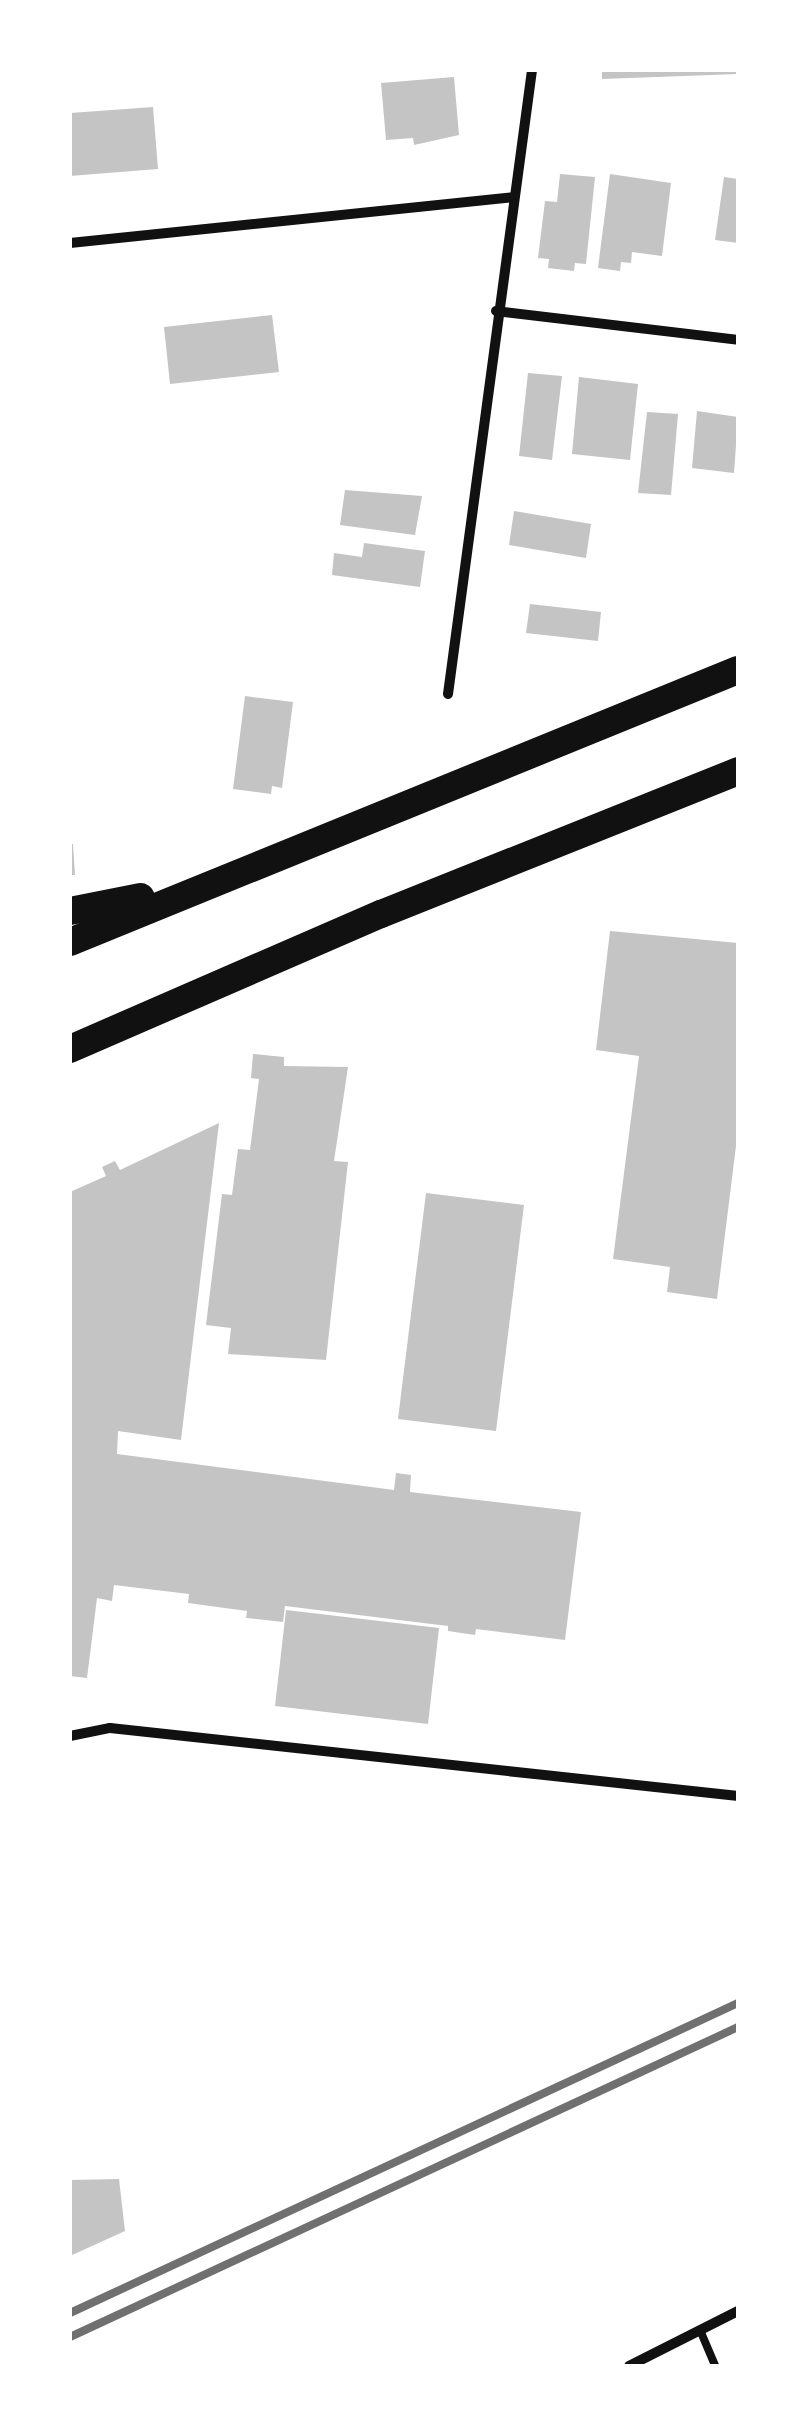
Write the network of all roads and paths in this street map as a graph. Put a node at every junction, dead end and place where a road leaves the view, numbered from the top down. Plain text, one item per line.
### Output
1 (532, 70) edge
2 (514, 196) junction
3 (70, 243) edge
4 (496, 311) junction
5 (738, 340) edge
6 (738, 670) edge
7 (448, 694) dead end
8 (738, 771) edge
9 (191, 887) junction
10 (70, 911) edge
11 (70, 942) edge
12 (121, 1026) junction
13 (70, 1049) edge
14 (70, 1064) edge
15 (70, 1736) edge
16 (738, 1796) edge
17 (738, 2312) edge
18 (700, 2330) junction
19 (629, 2366) edge
20 (714, 2366) edge

1 - 2 street
2 - 3 street
2 - 4 street
4 - 5 street
4 - 7 street
6 - 9 highway
8 - 12 highway
9 - 10 highway
9 - 11 highway
12 - 13 highway
12 - 14 highway
15 - 16 street
17 - 18 street
18 - 19 street
18 - 20 lane

